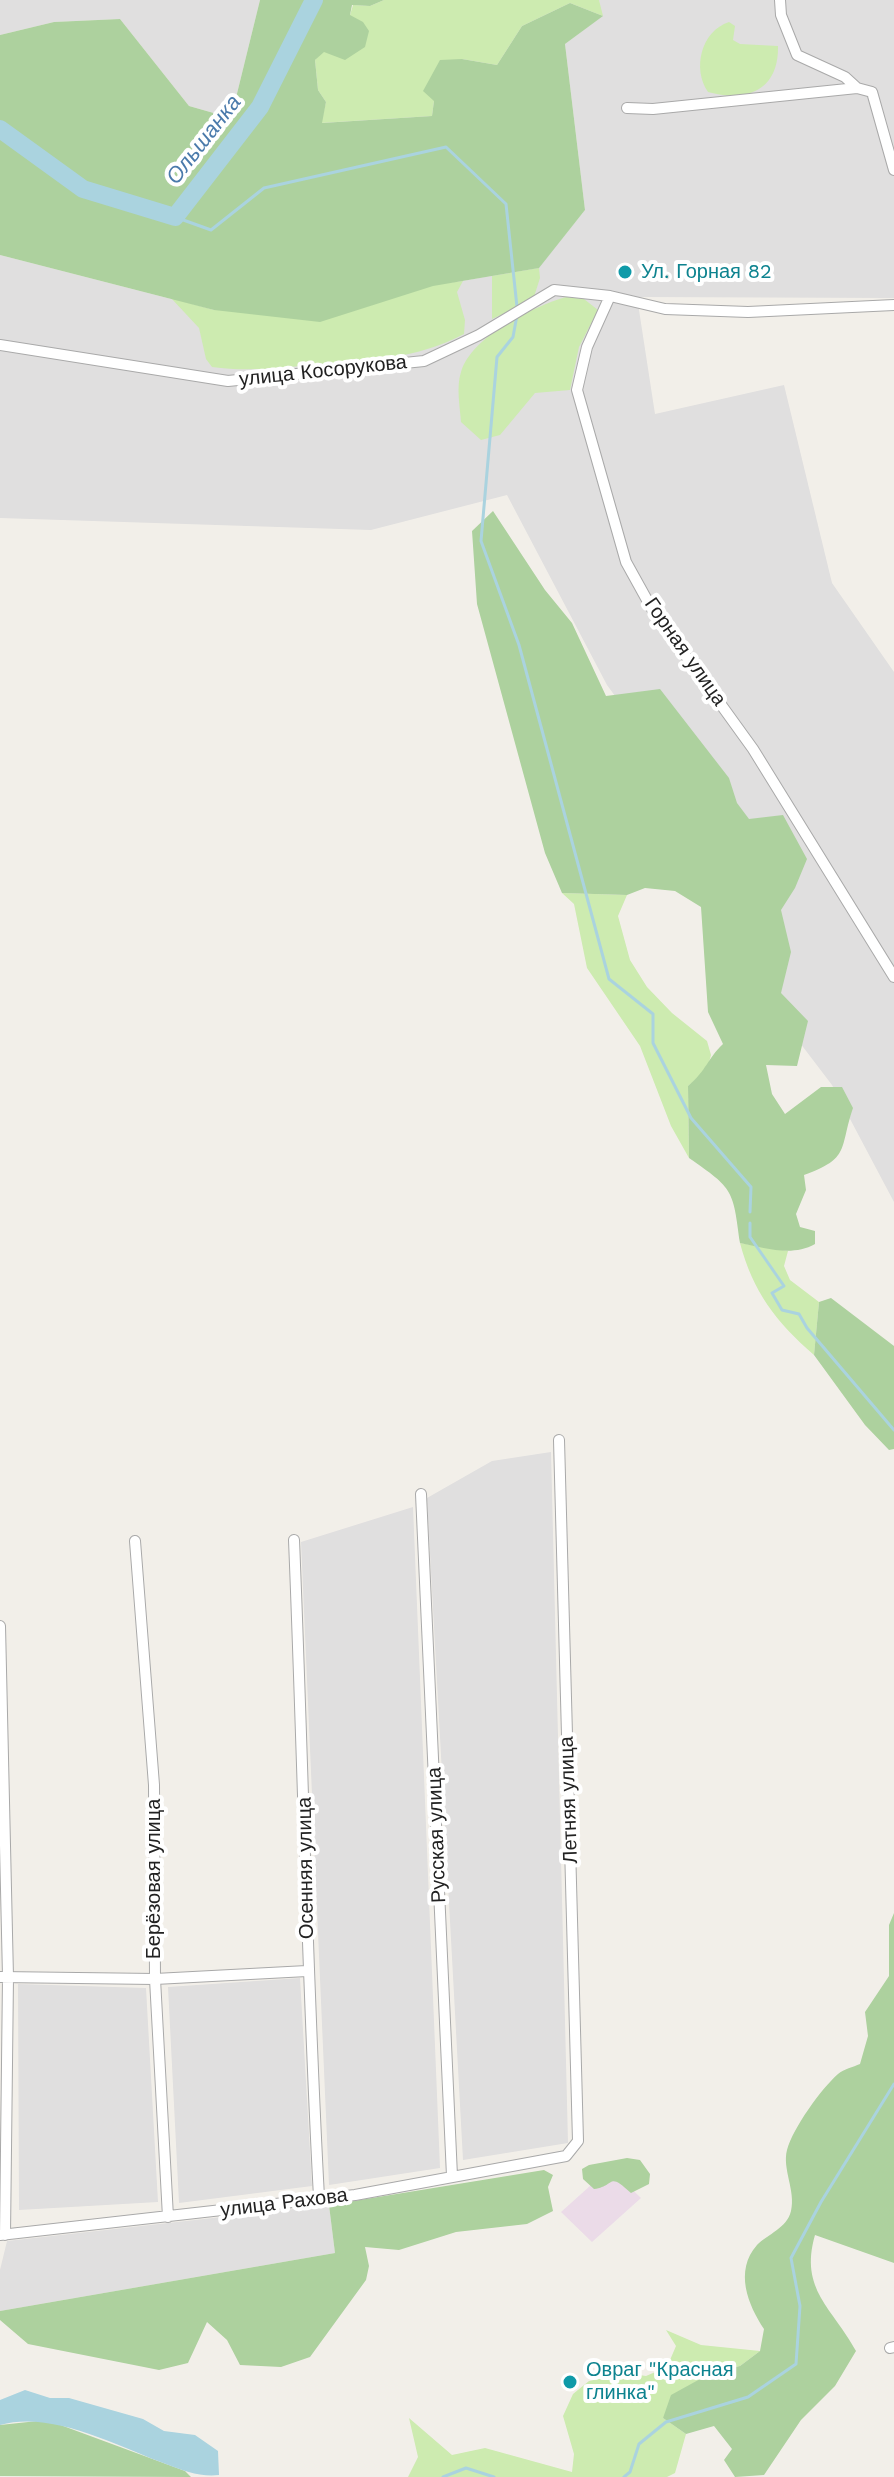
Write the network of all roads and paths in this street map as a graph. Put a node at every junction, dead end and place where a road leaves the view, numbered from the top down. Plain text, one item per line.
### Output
1 (780, 0) edge
2 (857, 88) junction
3 (627, 108) dead end
4 (894, 170) edge
5 (610, 296) junction
6 (894, 305) edge
7 (0, 345) edge
8 (894, 977) edge
9 (559, 1440) dead end
10 (421, 1494) dead end
11 (294, 1540) dead end
12 (135, 1541) dead end
13 (0, 1626) edge
14 (1, 1647) edge
15 (307, 1971) junction
16 (4, 1977) edge
17 (155, 1979) junction
18 (566, 2156) joint
19 (452, 2176) junction
20 (319, 2197) junction
21 (168, 2217) junction
22 (3, 2235) edge

1 - 2 street
2 - 3 street
2 - 4 street
5 - 6 street, улица Косорукова
5 - 7 street, улица Косорукова
5 - 8 street, Горная улица
9 - 18 street, Летняя улица
10 - 19 street, Русская улица
11 - 15 street, Осенняя улица
12 - 17 street, Берёзовая улица
13 - 14 street
14 - 16 street
15 - 17 street
15 - 20 street, Осенняя улица
16 - 17 street
16 - 22 street
17 - 21 street, Берёзовая улица
18 - 19 street, улица Рахова
19 - 20 street, улица Рахова
20 - 21 street, улица Рахова
21 - 22 street, улица Рахова

